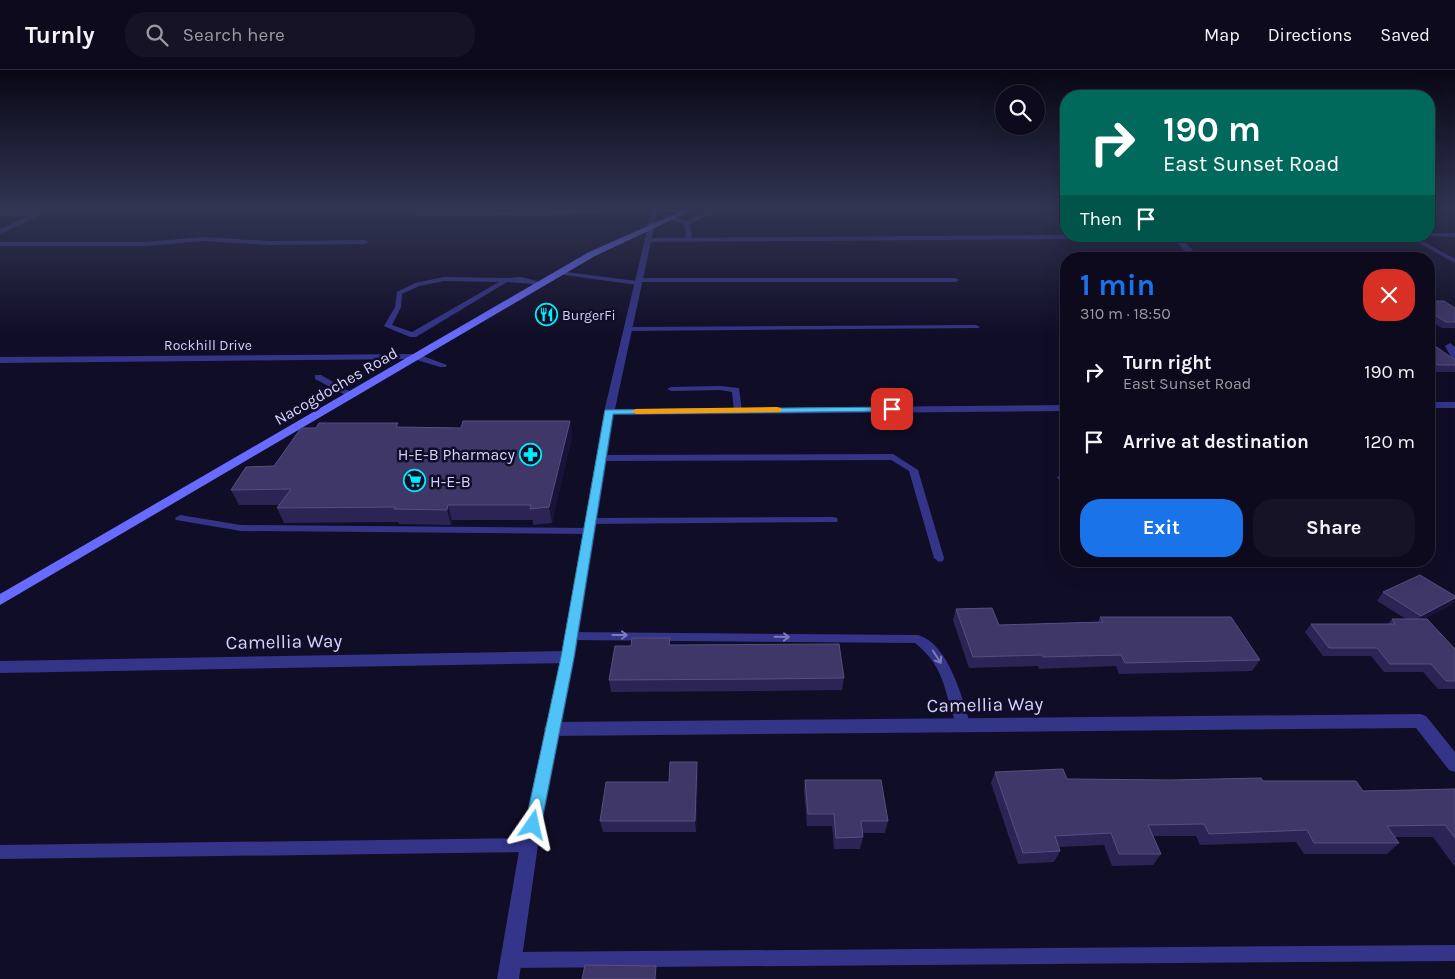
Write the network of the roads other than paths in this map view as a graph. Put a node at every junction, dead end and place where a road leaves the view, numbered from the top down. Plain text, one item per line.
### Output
1 (597, 251) edge
2 (646, 251) edge
3 (1437, 251) edge
4 (1455, 261) edge
5 (559, 273) junction
6 (507, 280) junction
7 (956, 280) dead end
8 (639, 282) junction
9 (537, 283) junction
10 (976, 327) dead end
11 (628, 329) junction
12 (1450, 346) dead end
13 (417, 357) junction
14 (1455, 357) edge
15 (0, 360) edge
16 (443, 364) dead end
17 (318, 377) dead end
18 (671, 389) dead end
19 (352, 395) junction
20 (1435, 405) edge
21 (1455, 405) edge
22 (1060, 408) edge
23 (738, 411) junction
24 (609, 412) junction
25 (601, 458) junction
26 (180, 518) dead end
27 (833, 520) dead end
28 (590, 526) junction
29 (939, 558) dead end
30 (0, 600) edge
31 (571, 636) junction
32 (568, 657) junction
33 (0, 667) edge
34 (964, 726) junction
35 (552, 729) junction
36 (1455, 765) edge
37 (529, 845) junction
38 (0, 852) edge
39 (1455, 953) edge
40 (511, 960) junction
41 (508, 979) edge

1 - 5 main road, Nacogdoches Road
2 - 8 street
3 - 4 lane
5 - 8 lane
5 - 9 main road, Nacogdoches Road
6 - 6 lane
6 - 9 lane
7 - 8 lane
8 - 11 street
9 - 13 main road, Nacogdoches Road
10 - 11 lane
11 - 24 street
12 - 14 street
13 - 15 street, Rockhill Drive
13 - 16 lane
13 - 19 main road, Nacogdoches Road
17 - 19 lane
18 - 23 lane
19 - 30 main road, Nacogdoches Road
20 - 21 street
22 - 23 street
23 - 24 street
24 - 25 street
25 - 28 street
25 - 29 lane
26 - 28 lane
27 - 28 lane
28 - 31 street
31 - 32 street
31 -> 34 lane
32 - 33 street, Camellia Way
32 - 35 street
34 - 35 street, Camellia Way
34 - 36 street, Camellia Way
35 - 37 street
37 - 38 lane
37 - 40 street
39 - 40 lane
40 - 41 street

